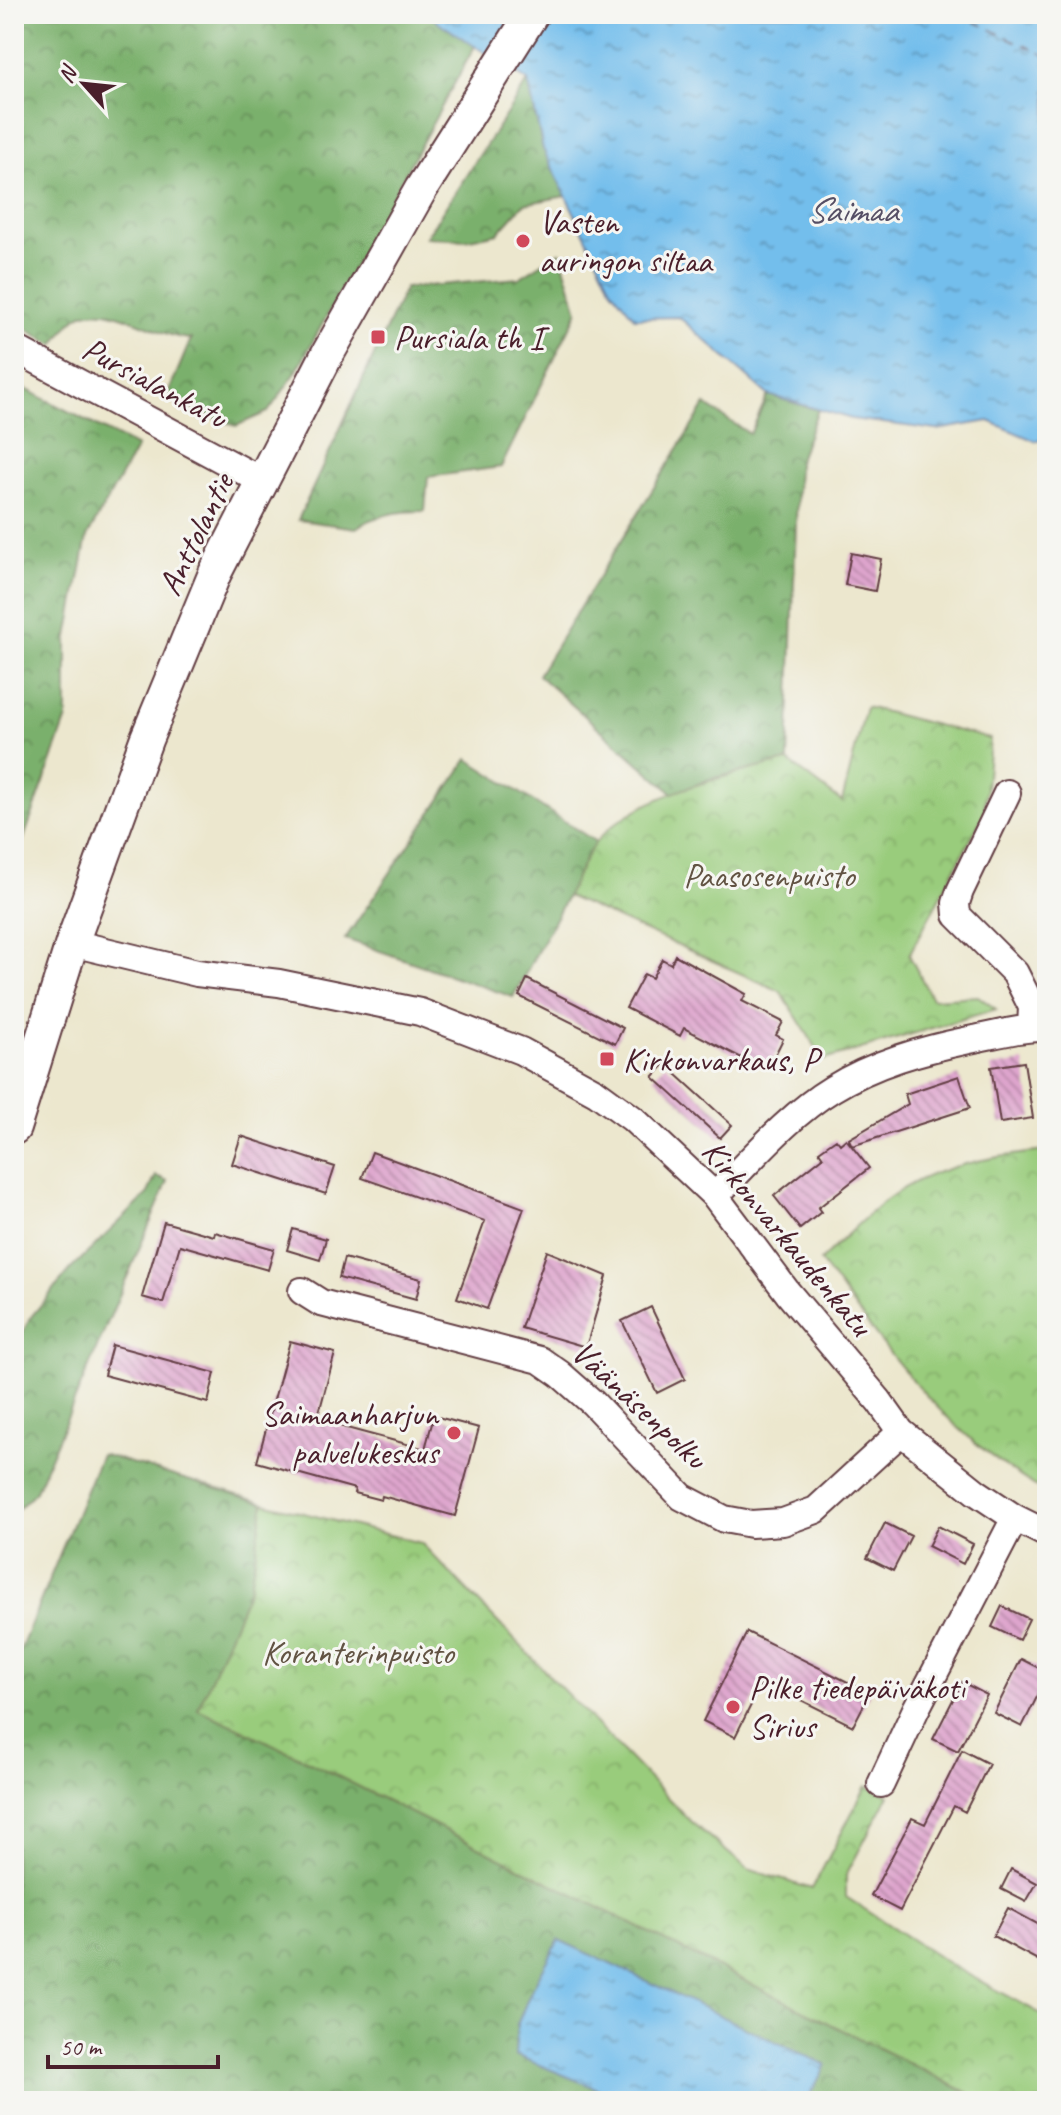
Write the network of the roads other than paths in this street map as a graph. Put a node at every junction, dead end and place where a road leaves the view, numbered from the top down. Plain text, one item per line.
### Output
1 (532, 14) edge
2 (14, 348) edge
3 (262, 481) junction
4 (1007, 793) dead end
5 (72, 943) junction
6 (1039, 1028) edge
7 (14, 1128) edge
8 (715, 1196) junction
9 (302, 1291) dead end
10 (901, 1432) junction
11 (1015, 1518) junction
12 (1047, 1534) edge
13 (881, 1784) dead end

1 - 3 main road, Anttolantie
2 - 3 street, Pursialankatu
3 - 5 main road, Anttolantie
4 - 6 street
5 - 7 main road, Anttolantie
5 - 8 street, Kirkonvarkaudenkatu
6 - 8 street
8 - 10 street, Kirkonvarkaudenkatu
9 - 10 street, Väänäsenpolku
10 - 11 street, Kirkonvarkaudenkatu
11 - 12 street, Kirkonvarkaudenkatu
11 - 13 street

